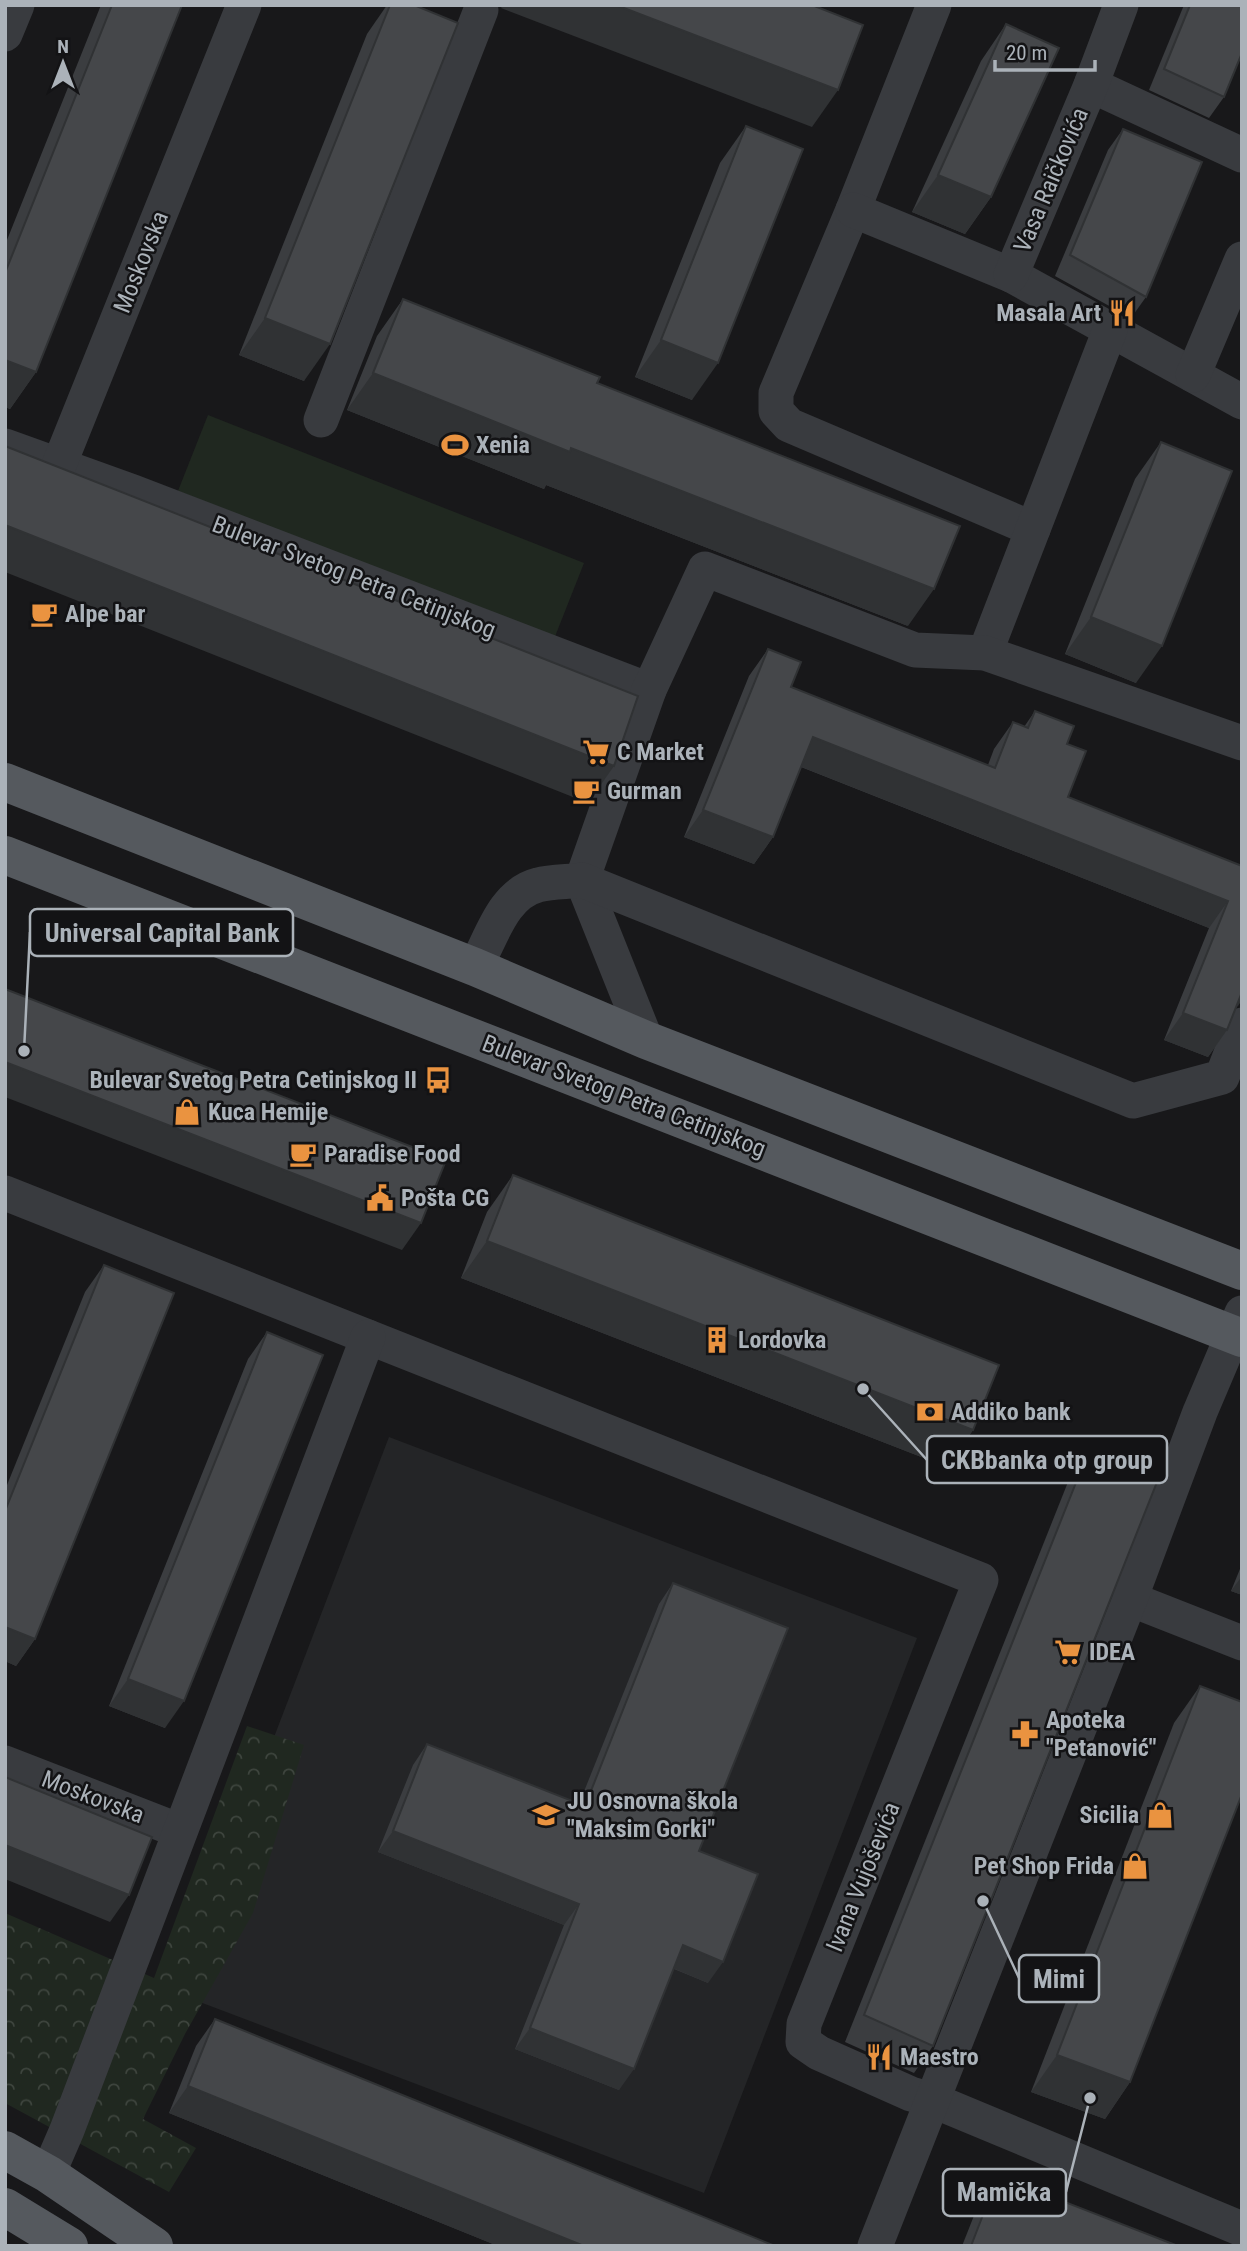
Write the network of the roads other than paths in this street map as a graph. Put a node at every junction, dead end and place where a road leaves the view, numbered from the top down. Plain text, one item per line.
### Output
1 (17, 5) edge
2 (244, 5) edge
3 (934, 5) edge
4 (1121, 5) edge
5 (481, 10) dead end
6 (5, 34) edge
7 (1091, 85) junction
8 (1242, 155) edge
9 (853, 210) junction
10 (1242, 259) edge
11 (1011, 275) junction
12 (1110, 330) junction
13 (1193, 375) junction
14 (1242, 402) edge
15 (321, 420) dead end
16 (5, 446) edge
17 (58, 465) junction
18 (1033, 529) junction
19 (985, 653) junction
20 (649, 690) junction
21 (1242, 743) edge
22 (5, 782) edge
23 (5, 855) edge
24 (582, 880) junction
25 (475, 967) junction
26 (1242, 1025) edge
27 (646, 1040) junction
28 (5, 1193) edge
29 (1242, 1271) edge
30 (1239, 1328) edge
31 (368, 1336) junction
32 (1130, 1599) junction
33 (1242, 1643) edge
34 (5, 1763) edge
35 (180, 1831) junction
36 (932, 2100) junction
37 (5, 2150) edge
38 (48, 2174) junction
39 (5, 2207) edge
40 (1242, 2229) edge
41 (69, 2246) edge
42 (153, 2246) edge
43 (875, 2246) edge

1 - 6 street
2 - 17 street, Moskovska
3 - 9 street
4 - 7 street, Vasa Raičkovića
5 - 15 street
7 - 8 street
7 - 11 street, Vasa Raičkovića
9 - 11 street
9 - 18 street
10 - 13 street
11 - 12 street
12 - 13 street
12 - 18 street
13 - 14 street
16 - 17 street
17 - 20 street, Bulevar Svetog Petra Cetinjskog
18 - 19 street
19 - 20 street
19 - 21 street
20 - 24 street
22 - 25 main road
23 - 30 main road, Bulevar Svetog Petra Cetinjskog
24 - 25 street
24 - 26 street
24 - 27 street
25 - 27 main road
27 - 29 main road
28 - 31 street
30 - 32 street
31 - 35 street
31 - 36 street, Ivana Vujoševića
32 - 33 street
32 - 36 street
34 - 35 street, Moskovska
35 - 38 street
36 - 40 street, Ivana Vujoševića
36 - 43 street
37 - 38 main road
38 - 42 main road
39 - 41 main road

